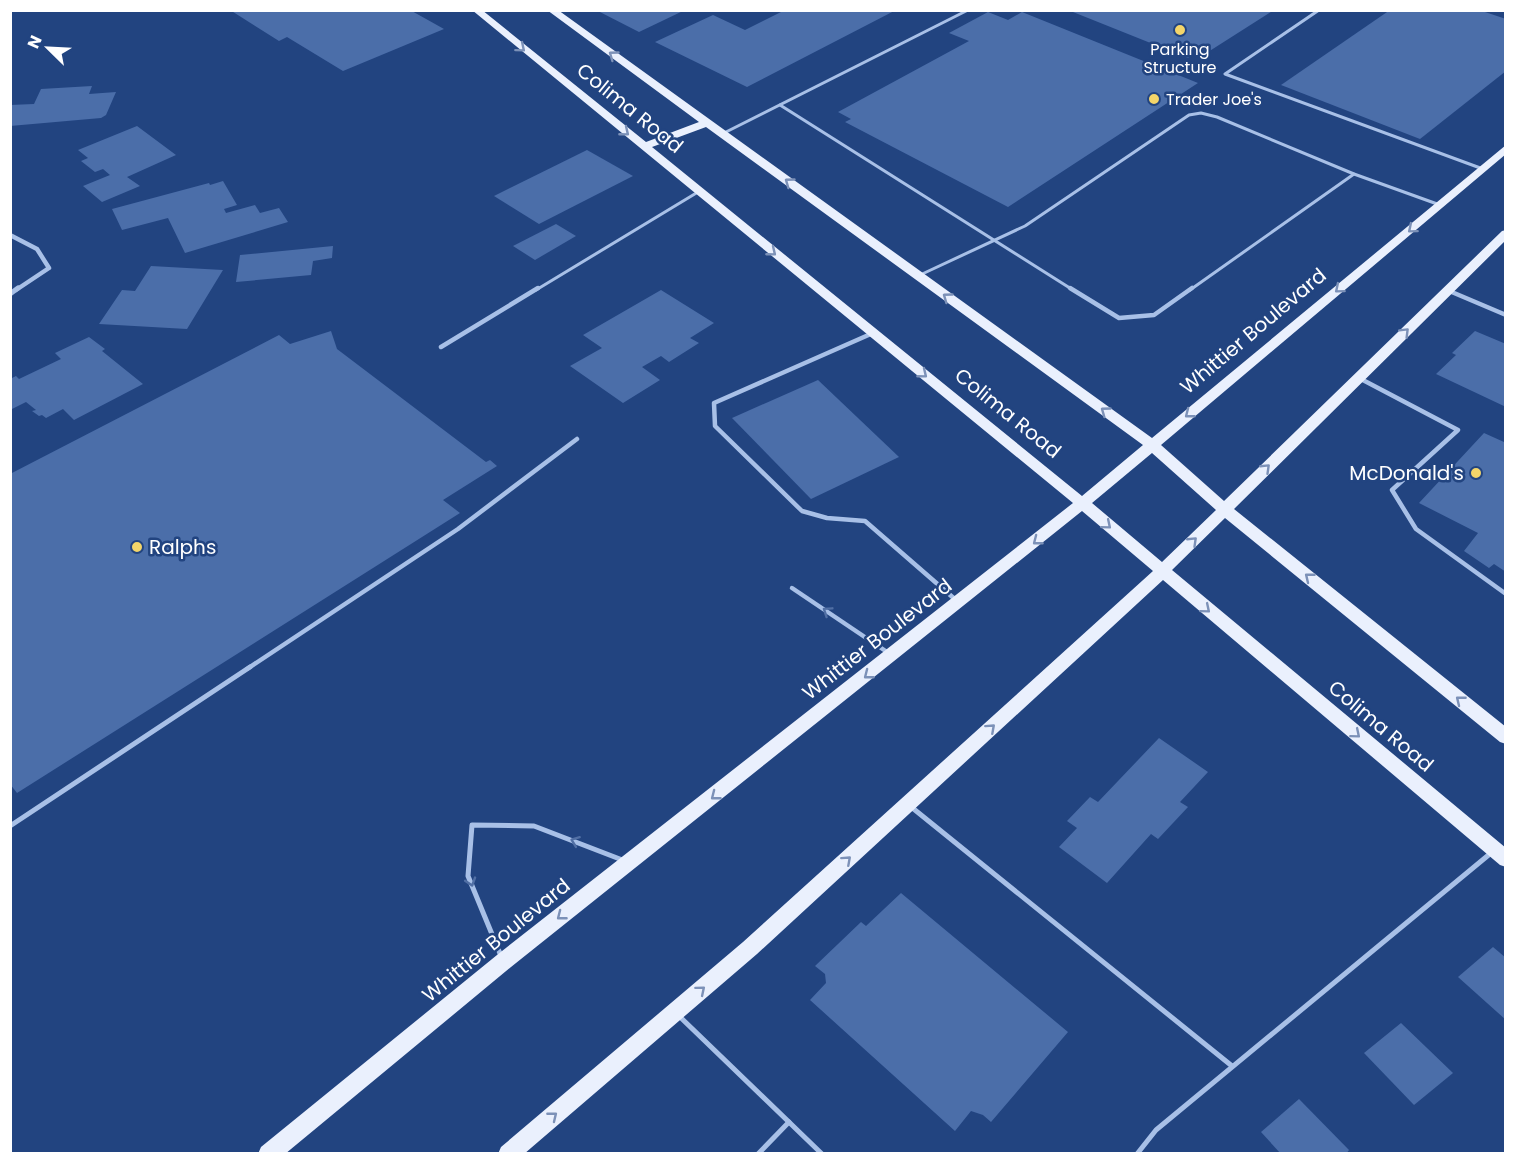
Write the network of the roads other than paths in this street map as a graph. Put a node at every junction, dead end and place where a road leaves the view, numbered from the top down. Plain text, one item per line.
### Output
1 (551, 10) edge
2 (969, 10) edge
3 (1319, 10) edge
4 (479, 11) edge
5 (780, 105) junction
6 (707, 123) junction
7 (722, 134) junction
8 (643, 147) junction
9 (1506, 148) edge
10 (1483, 169) junction
11 (1354, 174) junction
12 (698, 192) junction
13 (1440, 205) junction
14 (1506, 233) edge
15 (10, 235) edge
16 (991, 240) junction
17 (918, 276) junction
18 (1447, 290) junction
19 (10, 294) edge
20 (1506, 315) edge
21 (873, 333) junction
22 (441, 346) dead end
23 (1359, 378) junction
24 (577, 439) dead end
25 (1152, 445) junction
26 (1082, 504) junction
27 (1225, 510) junction
28 (1162, 571) junction
29 (792, 588) dead end
30 (1506, 594) edge
31 (959, 603) junction
32 (893, 656) junction
33 (1506, 737) edge
34 (908, 804) junction
35 (10, 826) edge
36 (1500, 854) edge
37 (630, 863) junction
38 (504, 961) junction
39 (675, 1012) junction
40 (1232, 1066) junction
41 (789, 1122) junction
42 (268, 1154) edge
43 (508, 1154) edge
44 (758, 1154) edge
45 (822, 1154) edge
46 (1137, 1154) edge

6 -> 1 main road, Colima Road
2 - 5 lane
3 - 10 lane
4 -> 8 main road, Colima Road
5 - 7 lane
5 - 16 lane
6 - 7 main road, Colima Road
6 - 8 main road
17 -> 7 main road, Colima Road
8 - 12 main road, Colima Road
9 - 10 main road, Whittier Boulevard
10 - 13 main road, Whittier Boulevard
11 - 13 lane
11 - 16 lane
11 - 16 lane
12 -> 21 main road, Colima Road
12 - 22 lane
13 -> 25 main road, Whittier Boulevard
14 - 18 main road
15 - 19 street
16 - 17 lane
25 -> 17 main road, Colima Road
18 - 20 lane
23 -> 18 main road
21 -> 26 main road, Colima Road
21 - 31 lane
27 -> 23 main road
23 - 30 lane
24 - 35 lane
25 - 26 main road, Whittier Boulevard
25 - 27 main road, Colima Road
26 -> 28 main road, Colima Road
26 -> 31 main road, Whittier Boulevard
28 -> 27 main road
33 -> 27 main road, Colima Road
34 -> 28 main road
28 -> 36 main road, Colima Road
32 -> 29 lane
31 - 32 main road, Whittier Boulevard
32 -> 37 main road, Whittier Boulevard
39 -> 34 main road
34 - 40 lane
36 - 40 lane
37 -> 38 main road, Whittier Boulevard
37 -> 38 lane
38 - 42 main road, Whittier Boulevard
39 - 41 lane
43 -> 39 main road
40 - 46 lane
41 - 44 lane
41 - 45 lane

